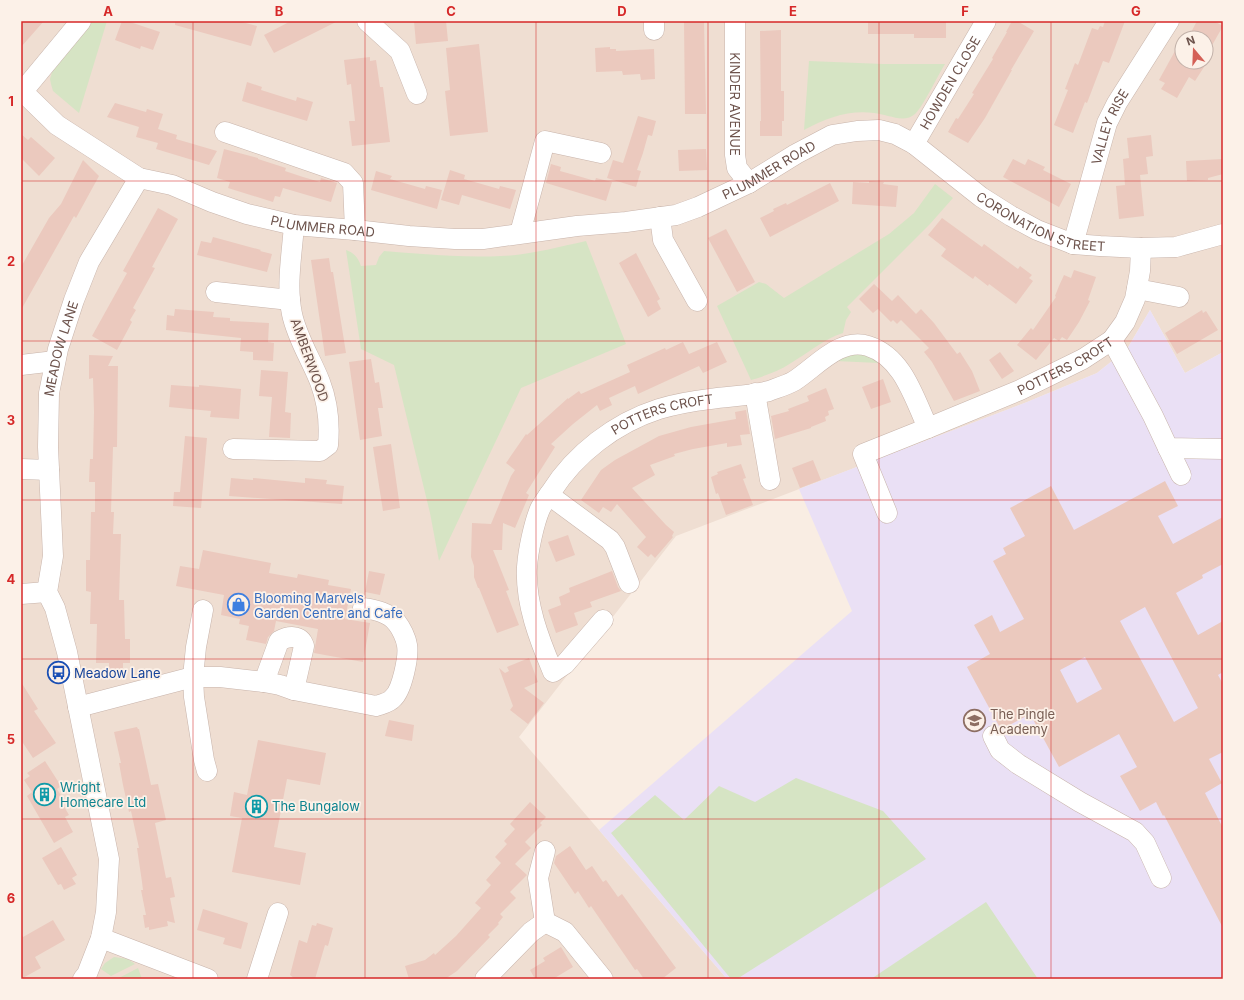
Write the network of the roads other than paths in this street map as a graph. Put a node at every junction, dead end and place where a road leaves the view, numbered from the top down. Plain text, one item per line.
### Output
1 (81, 21) edge
2 (367, 21) edge
3 (735, 21) edge
4 (986, 21) edge
5 (1169, 21) edge
6 (22, 90) edge
7 (417, 94) dead end
8 (879, 130) joint
9 (225, 132) dead end
10 (914, 144) junction
11 (601, 153) dead end
12 (139, 178) junction
13 (749, 183) junction
14 (660, 217) junction
15 (294, 225) junction
16 (355, 230) junction
17 (520, 233) junction
18 (1223, 234) edge
19 (1073, 244) junction
20 (1141, 248) junction
21 (1137, 289) junction
22 (216, 292) dead end
23 (1179, 297) dead end
24 (290, 300) junction
25 (697, 301) dead end
26 (1112, 340) junction
27 (55, 361) junction
28 (21, 365) edge
29 (755, 394) junction
30 (928, 428) junction
31 (1168, 448) junction
32 (233, 449) dead end
33 (1223, 449) edge
34 (21, 468) edge
35 (49, 470) junction
36 (1180, 475) dead end
37 (770, 480) dead end
38 (549, 495) junction
39 (886, 514) dead end
40 (629, 583) dead end
41 (47, 592) junction
42 (21, 594) edge
43 (363, 608) dead end
44 (203, 610) dead end
45 (603, 620) dead end
46 (193, 676) junction
47 (264, 682) junction
48 (294, 690) junction
49 (78, 707) junction
50 (993, 736) dead end
51 (207, 771) dead end
52 (545, 851) dead end
53 (1161, 878) dead end
54 (278, 913) dead end
55 (545, 922) junction
56 (102, 938) junction
57 (83, 979) edge
58 (208, 979) edge
59 (257, 979) edge
60 (485, 979) edge
61 (603, 979) edge

1 - 6 street
2 - 7 street
3 - 13 street, KINDER AVENUE
4 - 10 street, HOWDEN CLOSE
5 - 19 street, VALLEY RISE
6 - 12 street, PLUMMER ROAD
8 - 10 street, CORONATION STREET
8 - 13 street, PLUMMER ROAD
9 - 16 street
10 - 19 street, CORONATION STREET
11 - 17 street
12 - 15 street, PLUMMER ROAD
12 - 27 street, MEADOW LANE
13 - 14 street, PLUMMER ROAD
14 - 17 street, PLUMMER ROAD
14 - 25 street
15 - 16 street, PLUMMER ROAD
15 - 24 street, AMBERWOOD
16 - 17 street, PLUMMER ROAD
18 - 20 street, CORONATION STREET
19 - 20 street, CORONATION STREET
20 - 21 street, POTTERS CROFT
21 - 23 street
21 - 26 street, POTTERS CROFT
22 - 24 street
24 - 32 street, AMBERWOOD
26 - 30 street, POTTERS CROFT
26 - 31 street
27 - 28 street
27 - 35 street, MEADOW LANE
29 - 30 street, POTTERS CROFT
29 - 37 street
29 - 38 street, POTTERS CROFT
30 - 39 street, POTTERS CROFT
31 - 33 street
31 - 36 street
34 - 35 street
35 - 41 street, MEADOW LANE
38 - 40 street
38 - 45 street, POTTERS CROFT
41 - 42 street
41 - 49 street
43 - 48 street
44 - 46 street
46 - 47 street
46 - 49 street
46 - 51 street
47 - 48 street
47 - 48 street
49 - 56 street
50 - 53 street
52 - 55 street
54 - 59 street
55 - 60 street
55 - 61 street
56 - 57 street
56 - 58 street

